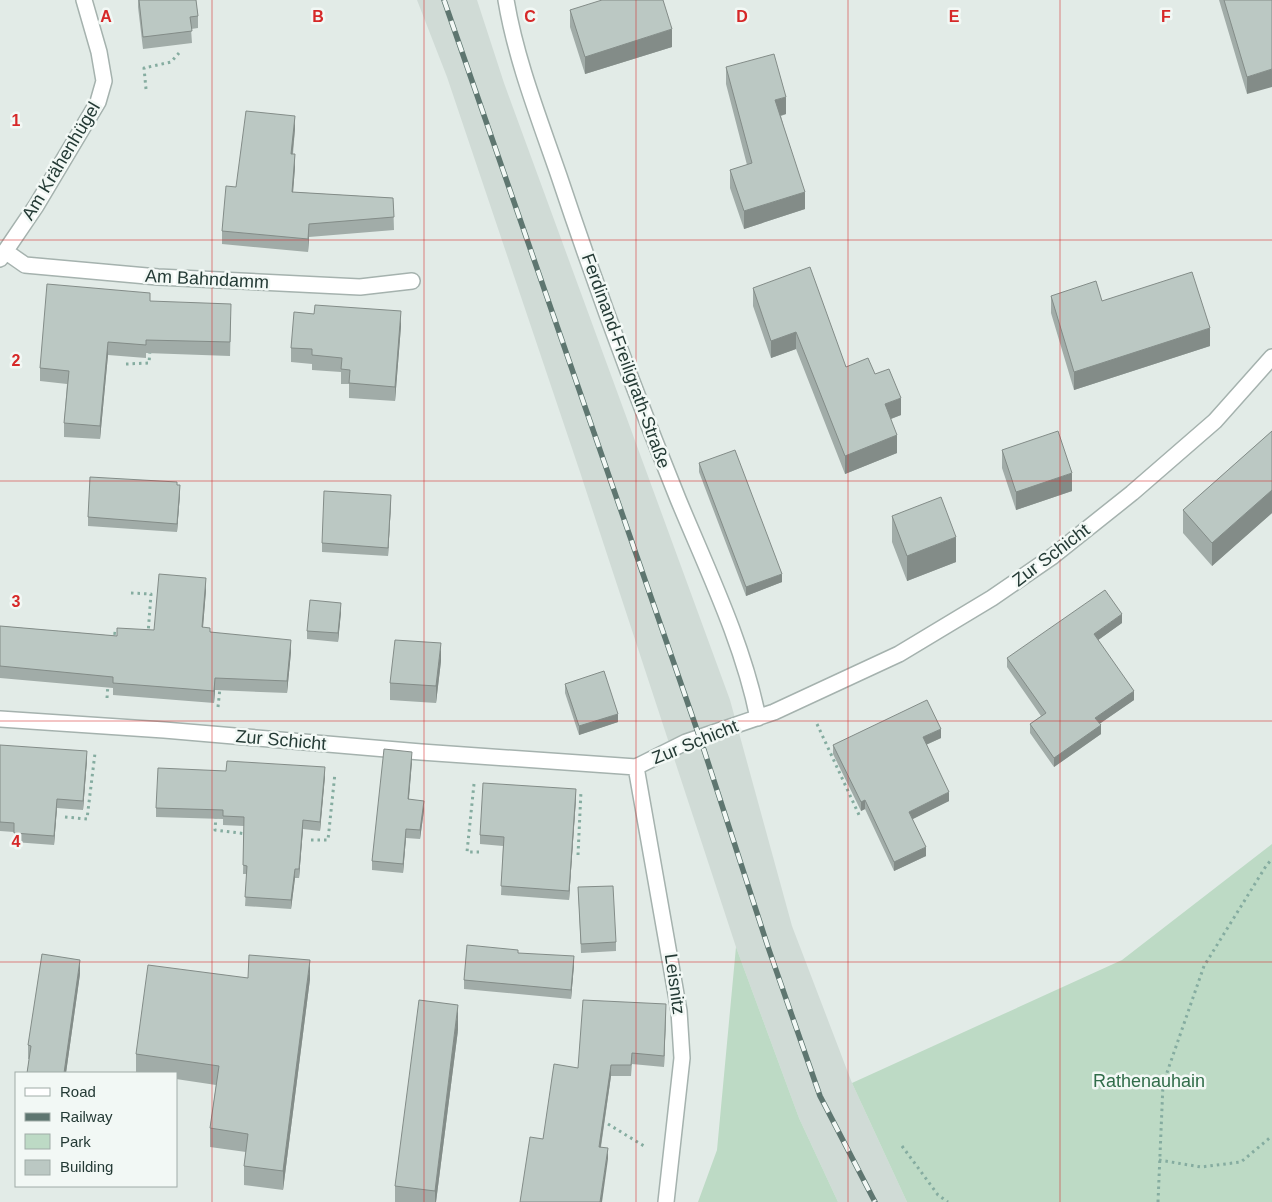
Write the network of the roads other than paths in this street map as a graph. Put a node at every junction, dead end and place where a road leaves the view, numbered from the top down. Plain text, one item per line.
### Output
1 (84, 0) edge
2 (506, 0) edge
3 (2, 255) edge
4 (412, 281) dead end
5 (1272, 357) edge
6 (758, 718) junction
7 (0, 719) edge
8 (636, 768) junction
9 (666, 1202) edge

1 - 3 street, Am Krähenhügel
2 - 6 street, Ferdinand-Freiligrath-Straße
3 - 4 street, Am Bahndamm
5 - 6 street, Zur Schicht
6 - 8 street, Zur Schicht
7 - 8 street, Zur Schicht
8 - 9 street, Leisnitz

